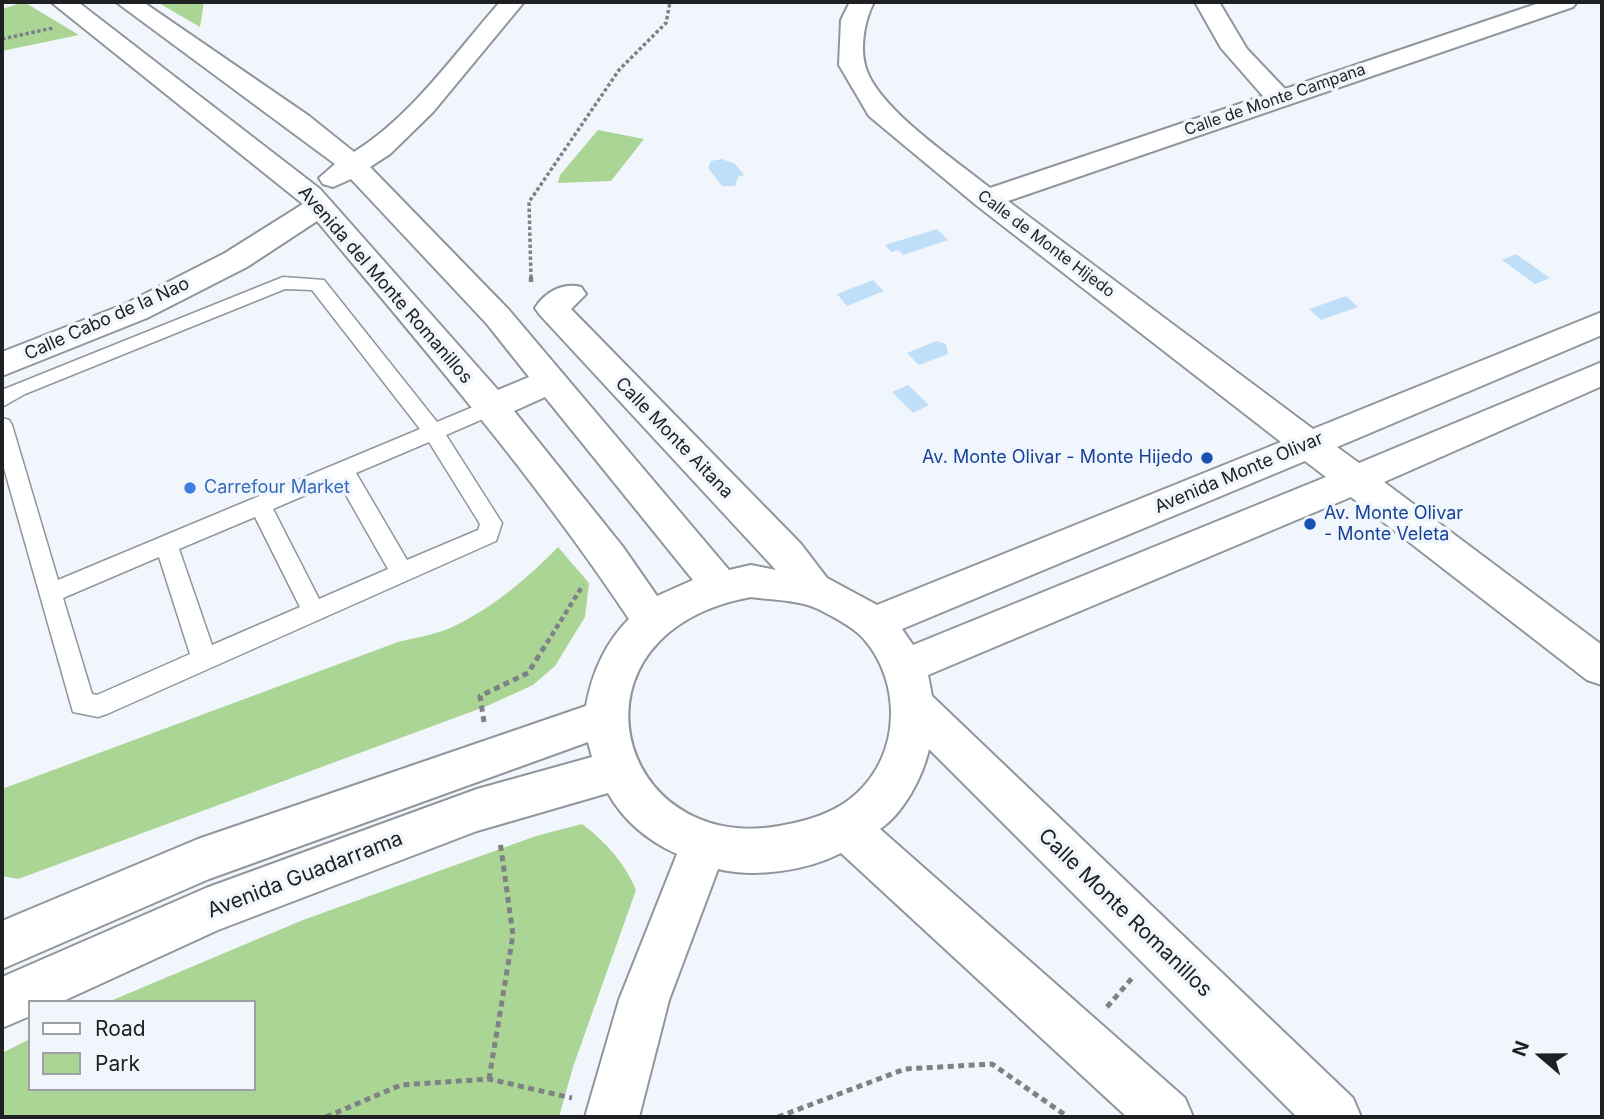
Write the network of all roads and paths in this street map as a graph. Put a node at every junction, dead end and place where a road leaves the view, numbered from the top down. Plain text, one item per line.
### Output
1 (128, 2) edge
2 (512, 2) edge
3 (862, 2) edge
4 (1207, 2) edge
5 (1565, 2) edge
6 (73, 10) edge
7 (2, 38) edge
8 (1280, 98) junction
9 (352, 164) junction
10 (986, 199) junction
11 (315, 200) junction
12 (570, 294) dead end
13 (1602, 324) edge
14 (2, 365) edge
15 (1602, 373) edge
16 (550, 381) junction
17 (2, 400) edge
18 (492, 407) junction
19 (2, 425) edge
20 (434, 432) junction
21 (1310, 444) junction
22 (343, 470) junction
23 (1357, 479) junction
24 (260, 505) junction
25 (166, 544) junction
26 (401, 570) junction
27 (720, 586) junction
28 (812, 587) junction
29 (52, 593) junction
30 (313, 610) junction
31 (653, 621) junction
32 (875, 622) junction
33 (204, 659) junction
34 (1602, 668) edge
35 (911, 687) junction
36 (605, 718) junction
37 (617, 770) junction
38 (846, 828) junction
39 (704, 844) junction
40 (2, 945) edge
41 (1159, 947) junction
42 (2, 1003) edge
43 (1079, 1040) junction
44 (614, 1112) edge
45 (326, 1117) edge
46 (778, 1117) edge
47 (1068, 1117) edge
48 (1166, 1117) edge
49 (1334, 1117) edge

1 - 9 street
2 - 9 street, Calle Cabo de la Nao
3 - 10 street, Calle de Monte Hijedo
4 - 8 street
5 - 8 street, Calle de Monte Campana
6 - 7 path
6 - 11 street, Avenida del Monte Romanillos
8 - 10 street, Calle de Monte Campana
9 - 11 street, Calle Cabo de la Nao
9 - 16 street
10 - 21 street, Calle de Monte Hijedo
11 - 14 street, Calle Cabo de la Nao
11 - 18 street, Avenida del Monte Romanillos
12 - 28 street, Calle Monte Aitana
13 - 21 street, Avenida Monte Olivar
15 - 23 street
16 - 18 street
16 - 27 street
17 - 20 lane
18 - 20 lane
18 - 31 street, Avenida del Monte Romanillos
19 - 29 lane
20 - 22 lane
20 - 26 lane
21 - 23 street, Calle de Monte Hijedo
21 - 32 street, Avenida Monte Olivar
22 - 24 lane
22 - 26 lane
23 - 34 street, Calle de Monte Hijedo
23 - 35 street
24 - 25 lane
24 - 30 lane
25 - 29 lane
25 - 33 lane
26 - 30 lane
27 - 28 street, Calle Monte Romanillos
27 - 31 street, Calle Monte Romanillos
28 - 32 street, Calle Monte Romanillos
29 - 33 lane
30 - 33 lane
31 - 36 street, Calle Monte Romanillos
32 - 35 street, Calle Monte Romanillos
35 - 38 street, Calle Monte Romanillos
35 - 41 street, Calle Monte Romanillos
36 - 37 street, Calle Monte Romanillos
36 - 40 street
37 - 39 street, Calle Monte Romanillos
37 - 42 street, Avenida Guadarrama
38 - 39 street, Calle Monte Romanillos
38 - 43 street
39 - 44 street
41 - 43 path
41 - 49 street, Calle Monte Romanillos
43 - 48 street
44 - 45 path
46 - 47 path

